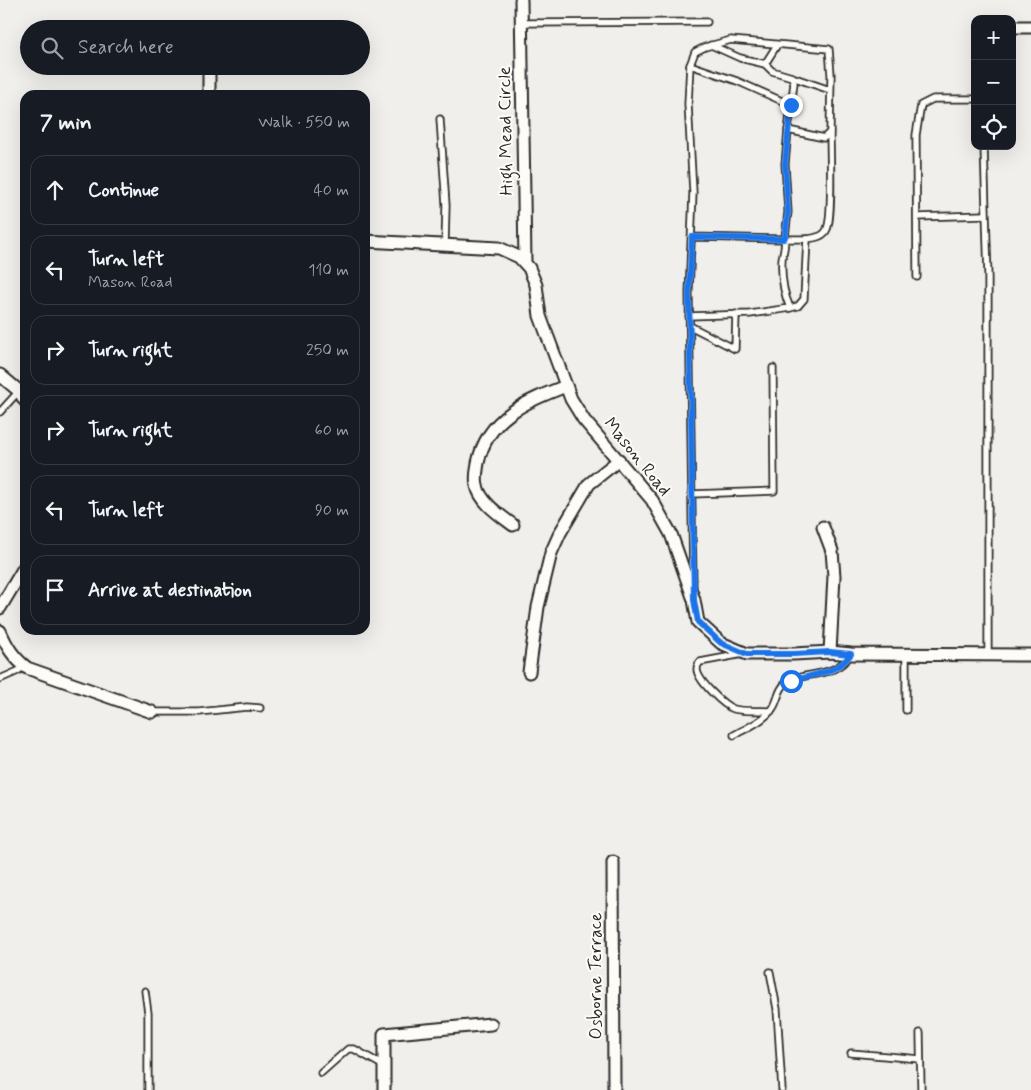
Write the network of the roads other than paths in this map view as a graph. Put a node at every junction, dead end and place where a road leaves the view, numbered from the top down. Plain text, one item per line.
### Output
1 (521, 0) edge
2 (707, 22) dead end
3 (522, 23) junction
4 (1016, 27) edge
5 (1031, 27) edge
6 (711, 45) junction
7 (777, 45) junction
8 (765, 64) junction
9 (690, 65) junction
10 (209, 75) edge
11 (792, 77) junction
12 (209, 90) edge
13 (830, 90) junction
14 (971, 99) edge
15 (791, 105) junction
16 (440, 119) dead end
17 (788, 130) junction
18 (830, 132) junction
19 (984, 150) edge
20 (985, 215) junction
21 (917, 217) junction
22 (692, 237) junction
23 (784, 239) junction
24 (807, 239) junction
25 (370, 241) edge
26 (445, 245) junction
27 (525, 262) junction
28 (917, 276) dead end
29 (790, 308) junction
30 (736, 314) junction
31 (690, 316) junction
32 (690, 326) junction
33 (773, 368) dead end
34 (0, 375) edge
35 (566, 386) junction
36 (19, 391) joint
37 (0, 412) edge
38 (618, 460) junction
39 (691, 494) junction
40 (513, 525) dead end
41 (822, 527) dead end
42 (20, 574) edge
43 (694, 600) junction
44 (0, 608) edge
45 (0, 631) edge
46 (830, 652) junction
47 (906, 653) junction
48 (747, 654) junction
49 (851, 654) junction
50 (988, 654) junction
51 (1031, 655) edge
52 (24, 666) junction
53 (530, 672) dead end
54 (0, 680) edge
55 (260, 708) dead end
56 (906, 710) dead end
57 (771, 711) junction
58 (152, 712) joint
59 (734, 734) dead end
60 (613, 862) dead end
61 (770, 972) dead end
62 (145, 991) dead end
63 (490, 1024) dead end
64 (920, 1033) dead end
65 (851, 1053) dead end
66 (920, 1059) junction
67 (384, 1066) junction
68 (321, 1073) dead end
69 (148, 1090) edge
70 (384, 1090) edge
71 (614, 1090) edge
72 (782, 1090) edge
73 (920, 1090) edge

1 - 3 street, High Mead Circle
2 - 3 lane
3 - 27 street, High Mead Circle
4 - 5 street
6 - 7 lane
6 - 8 lane
6 - 9 lane
7 - 8 lane
7 - 13 lane
8 - 11 lane
9 - 15 lane
9 - 22 lane
10 - 12 street
11 - 13 lane
11 - 15 lane
13 - 18 lane
14 - 21 lane
15 - 17 lane
16 - 26 lane
17 - 18 lane
17 - 23 lane
18 - 24 lane
19 - 20 lane
20 - 21 lane
20 - 50 lane
21 - 28 lane
22 - 23 lane
22 - 31 lane
23 - 24 lane
23 - 29 lane
24 - 29 lane
25 - 26 street
26 - 27 street
27 - 35 street, Mason Road
29 - 30 lane
30 - 31 lane
30 - 32 lane
31 - 32 lane
32 - 39 lane
33 - 39 lane
34 - 36 street
35 - 38 street, Mason Road
35 - 40 street
36 - 37 lane
38 - 43 street, Mason Road
38 - 53 street
39 - 43 lane
41 - 46 street
42 - 44 street
43 - 48 street, Mason Road
45 - 52 street
46 - 48 street, Mason Road
46 - 49 street, Mason Road
47 - 49 street, Mason Road
47 - 50 street, Mason Road
47 - 56 lane
48 - 57 lane
49 - 57 lane
50 - 51 street, Mason Road
52 - 54 lane
52 - 58 street
55 - 58 lane
57 - 59 lane
60 - 71 street, Osborne Terrace
61 - 72 lane
62 - 69 lane
63 - 67 street
64 - 66 lane
65 - 66 lane
66 - 73 lane
67 - 68 lane
67 - 70 street

